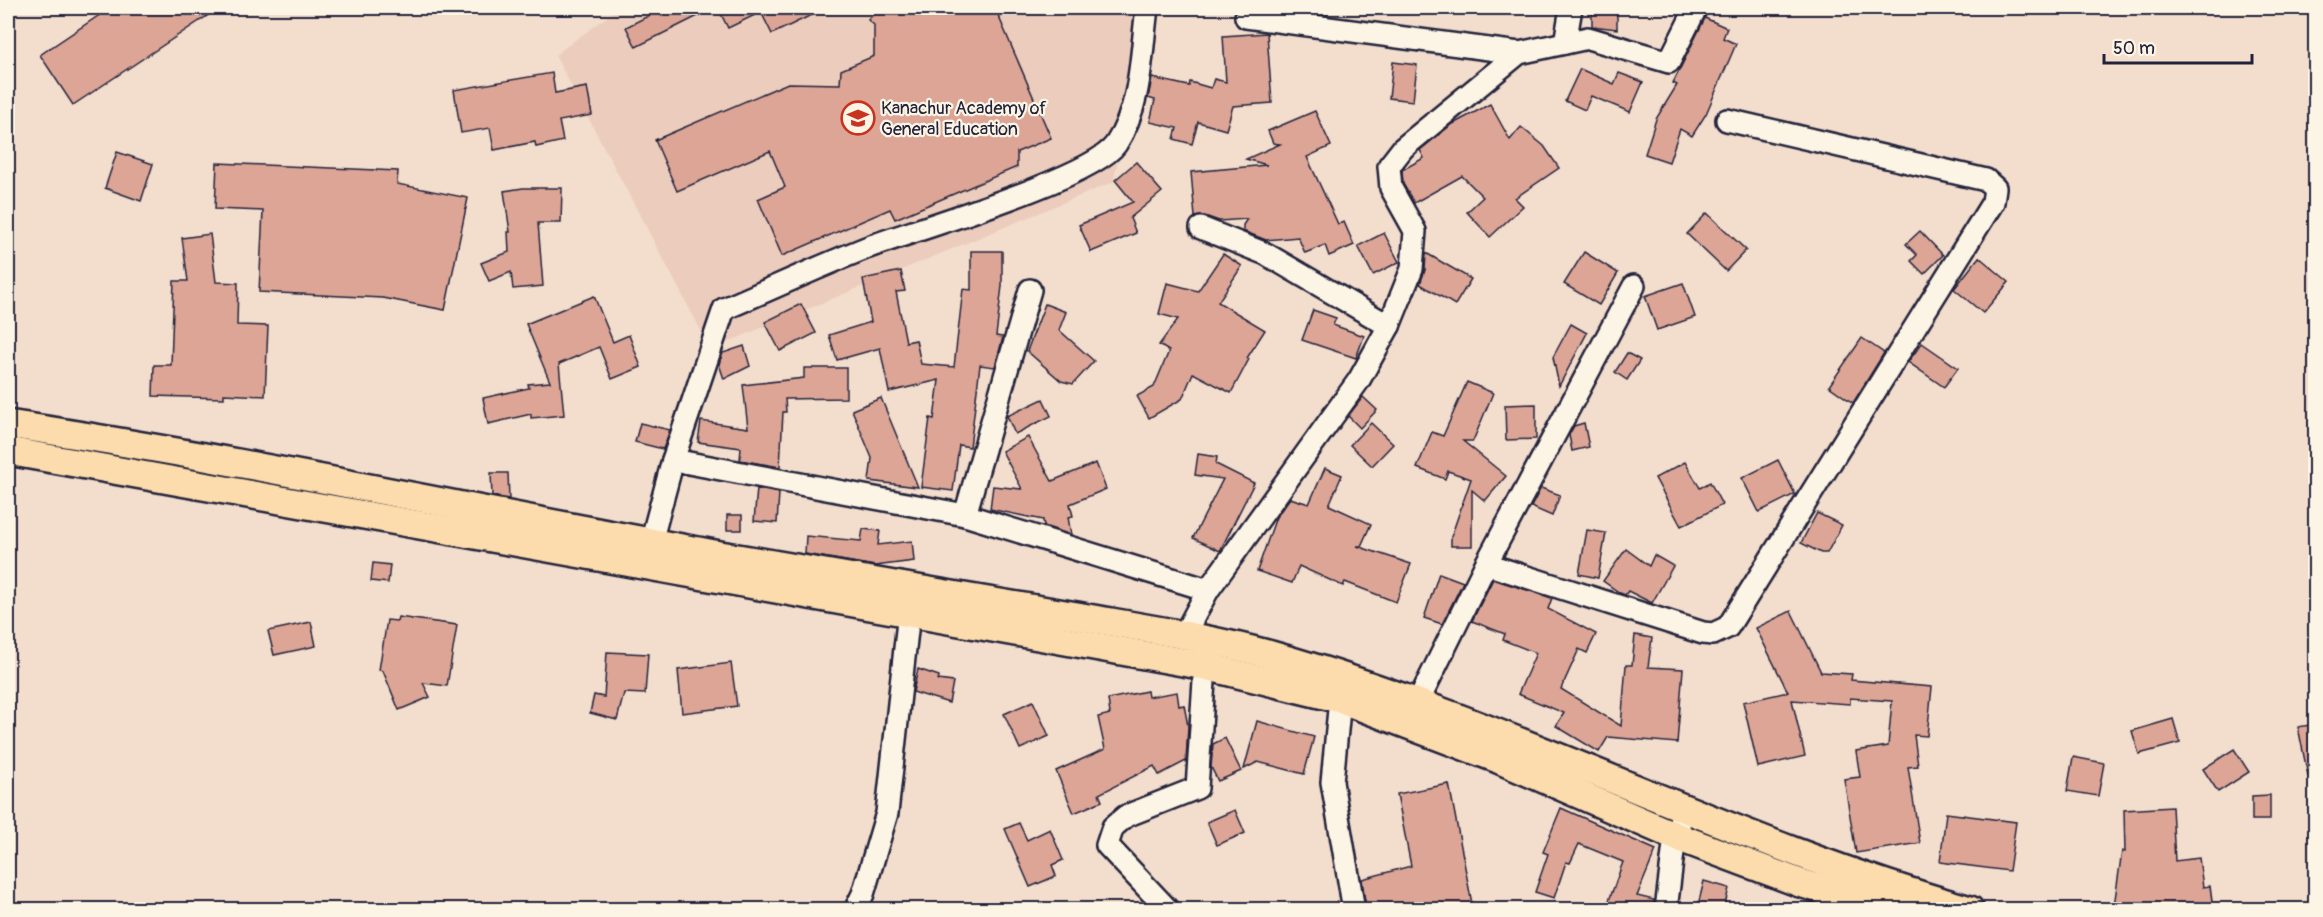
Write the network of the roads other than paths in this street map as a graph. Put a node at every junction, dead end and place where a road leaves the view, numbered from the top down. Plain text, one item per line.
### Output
1 (1147, 8) edge
2 (1571, 8) edge
3 (1696, 8) edge
4 (1246, 17) dead end
5 (1565, 43) junction
6 (1520, 53) junction
7 (1727, 120) dead end
8 (1201, 228) dead end
9 (1634, 286) dead end
10 (1030, 290) dead end
11 (1389, 326) junction
12 (8, 424) edge
13 (8, 451) edge
14 (673, 460) junction
15 (393, 506) junction
16 (965, 515) junction
17 (651, 542) junction
18 (1486, 564) junction
19 (715, 566) junction
20 (1208, 590) junction
21 (909, 612) junction
22 (1184, 635) junction
23 (1111, 636) junction
24 (1205, 666) junction
25 (1340, 699) junction
26 (1418, 702) junction
27 (1684, 810) junction
28 (1675, 836) junction
29 (855, 909) edge
30 (1168, 909) edge
31 (1354, 909) edge
32 (1666, 909) edge
33 (1891, 909) edge
34 (1970, 909) edge

1 - 14 street
2 - 5 street
3 - 5 street
4 - 6 street
5 - 6 street
6 - 11 street
7 - 18 street
8 - 11 street
9 - 18 street
10 - 16 street
11 - 20 street
12 - 15 main road
13 - 15 main road
14 - 16 street
14 - 17 street
15 - 17 main road
15 - 19 main road
16 - 20 street
17 - 19 main road
18 - 26 street
19 - 21 main road
19 - 23 main road
20 - 22 street
21 - 23 main road
21 - 29 street
22 - 23 main road
22 - 26 main road
23 - 24 main road
24 - 25 main road
24 - 30 street
25 - 28 main road
25 - 31 street
26 - 27 main road
27 - 28 street
27 - 34 main road
28 - 32 street
28 - 33 main road

